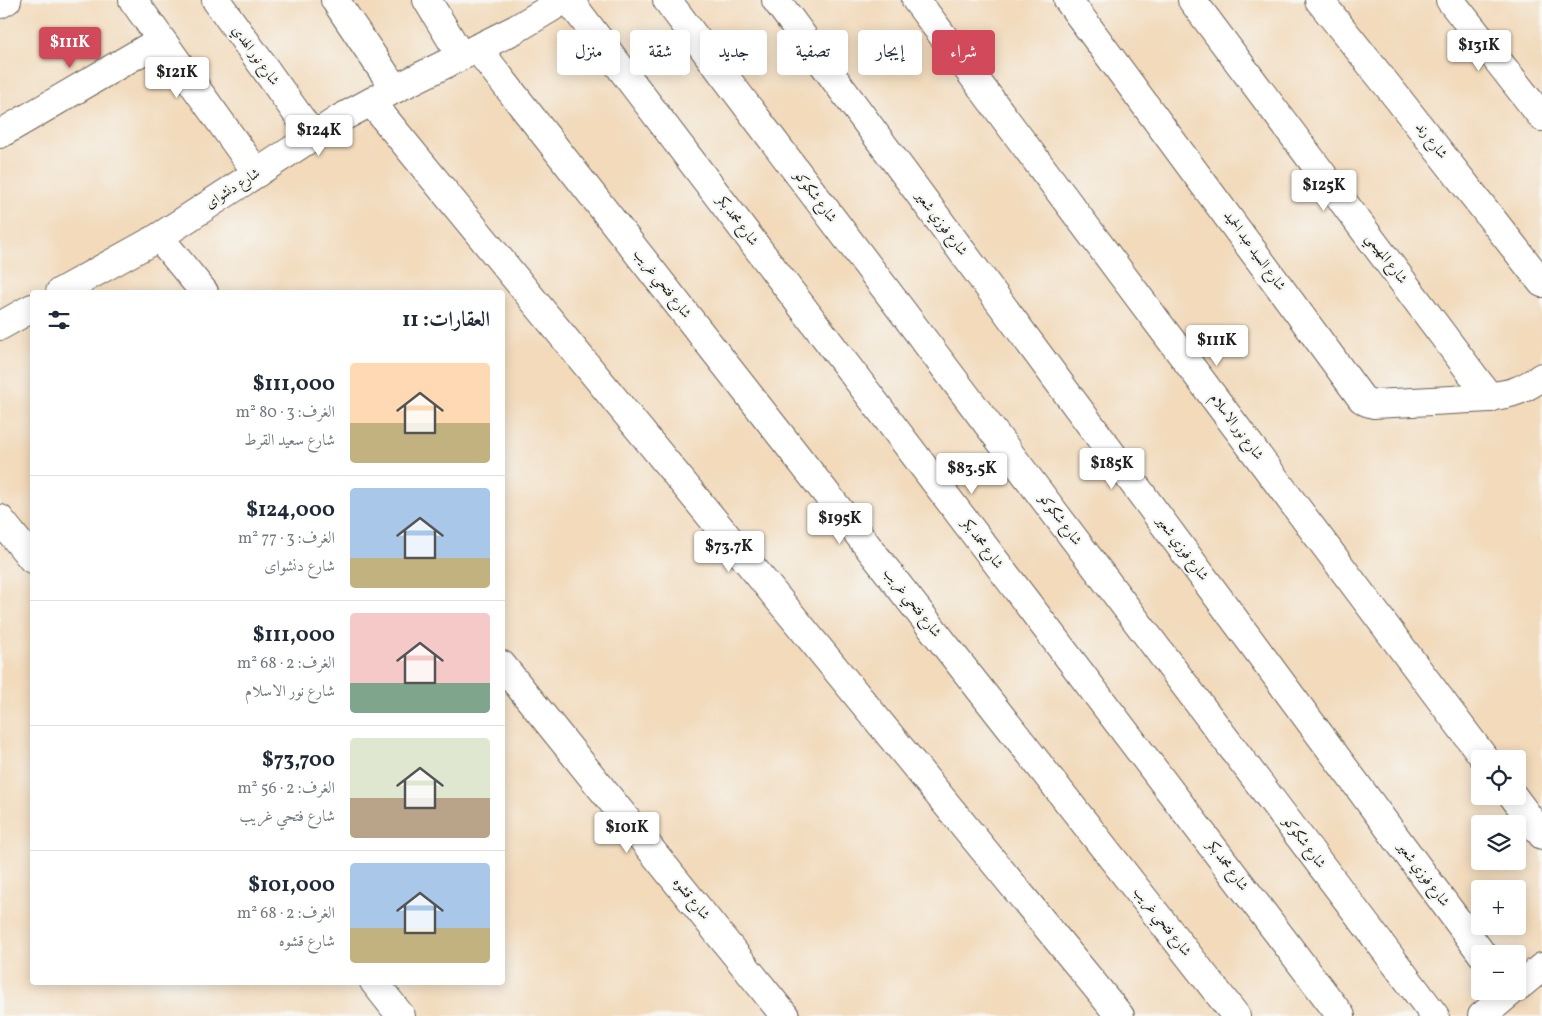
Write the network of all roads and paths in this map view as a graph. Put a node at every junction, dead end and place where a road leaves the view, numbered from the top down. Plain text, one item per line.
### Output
1 (7, 0) edge
2 (133, 0) edge
3 (216, 0) edge
4 (335, 0) edge
5 (427, 0) edge
6 (666, 0) edge
7 (776, 0) edge
8 (916, 0) edge
9 (1068, 0) edge
10 (1192, 0) edge
11 (1319, 0) edge
12 (1450, 0) edge
13 (558, 2) edge
14 (0, 4) edge
15 (161, 40) junction
16 (469, 52) junction
17 (395, 89) junction
18 (371, 102) junction
19 (1542, 117) edge
20 (0, 134) edge
21 (313, 136) junction
22 (257, 174) junction
23 (159, 237) junction
24 (1542, 283) edge
25 (64, 290) edge
26 (202, 290) edge
27 (30, 309) edge
28 (0, 326) edge
29 (1542, 377) edge
30 (1490, 398) junction
31 (0, 519) edge
32 (30, 556) edge
33 (505, 669) edge
34 (1477, 750) edge
35 (1520, 805) edge
36 (1542, 835) edge
37 (1475, 945) edge
38 (1542, 967) edge
39 (1526, 979) edge
40 (376, 985) edge
41 (1500, 1000) edge
42 (401, 1016) edge
43 (785, 1016) edge
44 (1120, 1016) edge
45 (1236, 1016) edge
46 (1341, 1016) edge
47 (1434, 1016) edge
48 (1482, 1016) edge

1 - 14 street
2 - 15 street
3 - 21 street, شارع نور الهدي
4 - 17 street
5 - 16 street, شارع فتحي غريب
6 - 47 street, شارع شكوكو
7 - 37 street, شارع فوزي شعير
8 - 34 street, شارع نور الاسلام
9 - 30 street, شارع السيد عبد الحميد
10 - 30 street, شارع المهيمي
11 - 24 street, شارع رند
12 - 19 street
13 - 16 street, شارع دنشواى
13 - 46 street, شارع محمد بكر
15 - 20 street
15 - 22 street
16 - 17 street, شارع دنشواى
16 - 45 street, شارع فتحي غريب
17 - 18 street, شارع دنشواى
18 - 21 street, شارع دنشواى
18 - 44 street
21 - 22 street, شارع دنشواى
22 - 23 street, شارع دنشواى
23 - 25 street, شارع دنشواى
23 - 26 street
27 - 28 street
29 - 30 street, شارع السيد عبد الحميد
31 - 32 street
33 - 43 street, شارع قشوه
35 - 36 street
38 - 39 street
40 - 42 street
41 - 48 street

